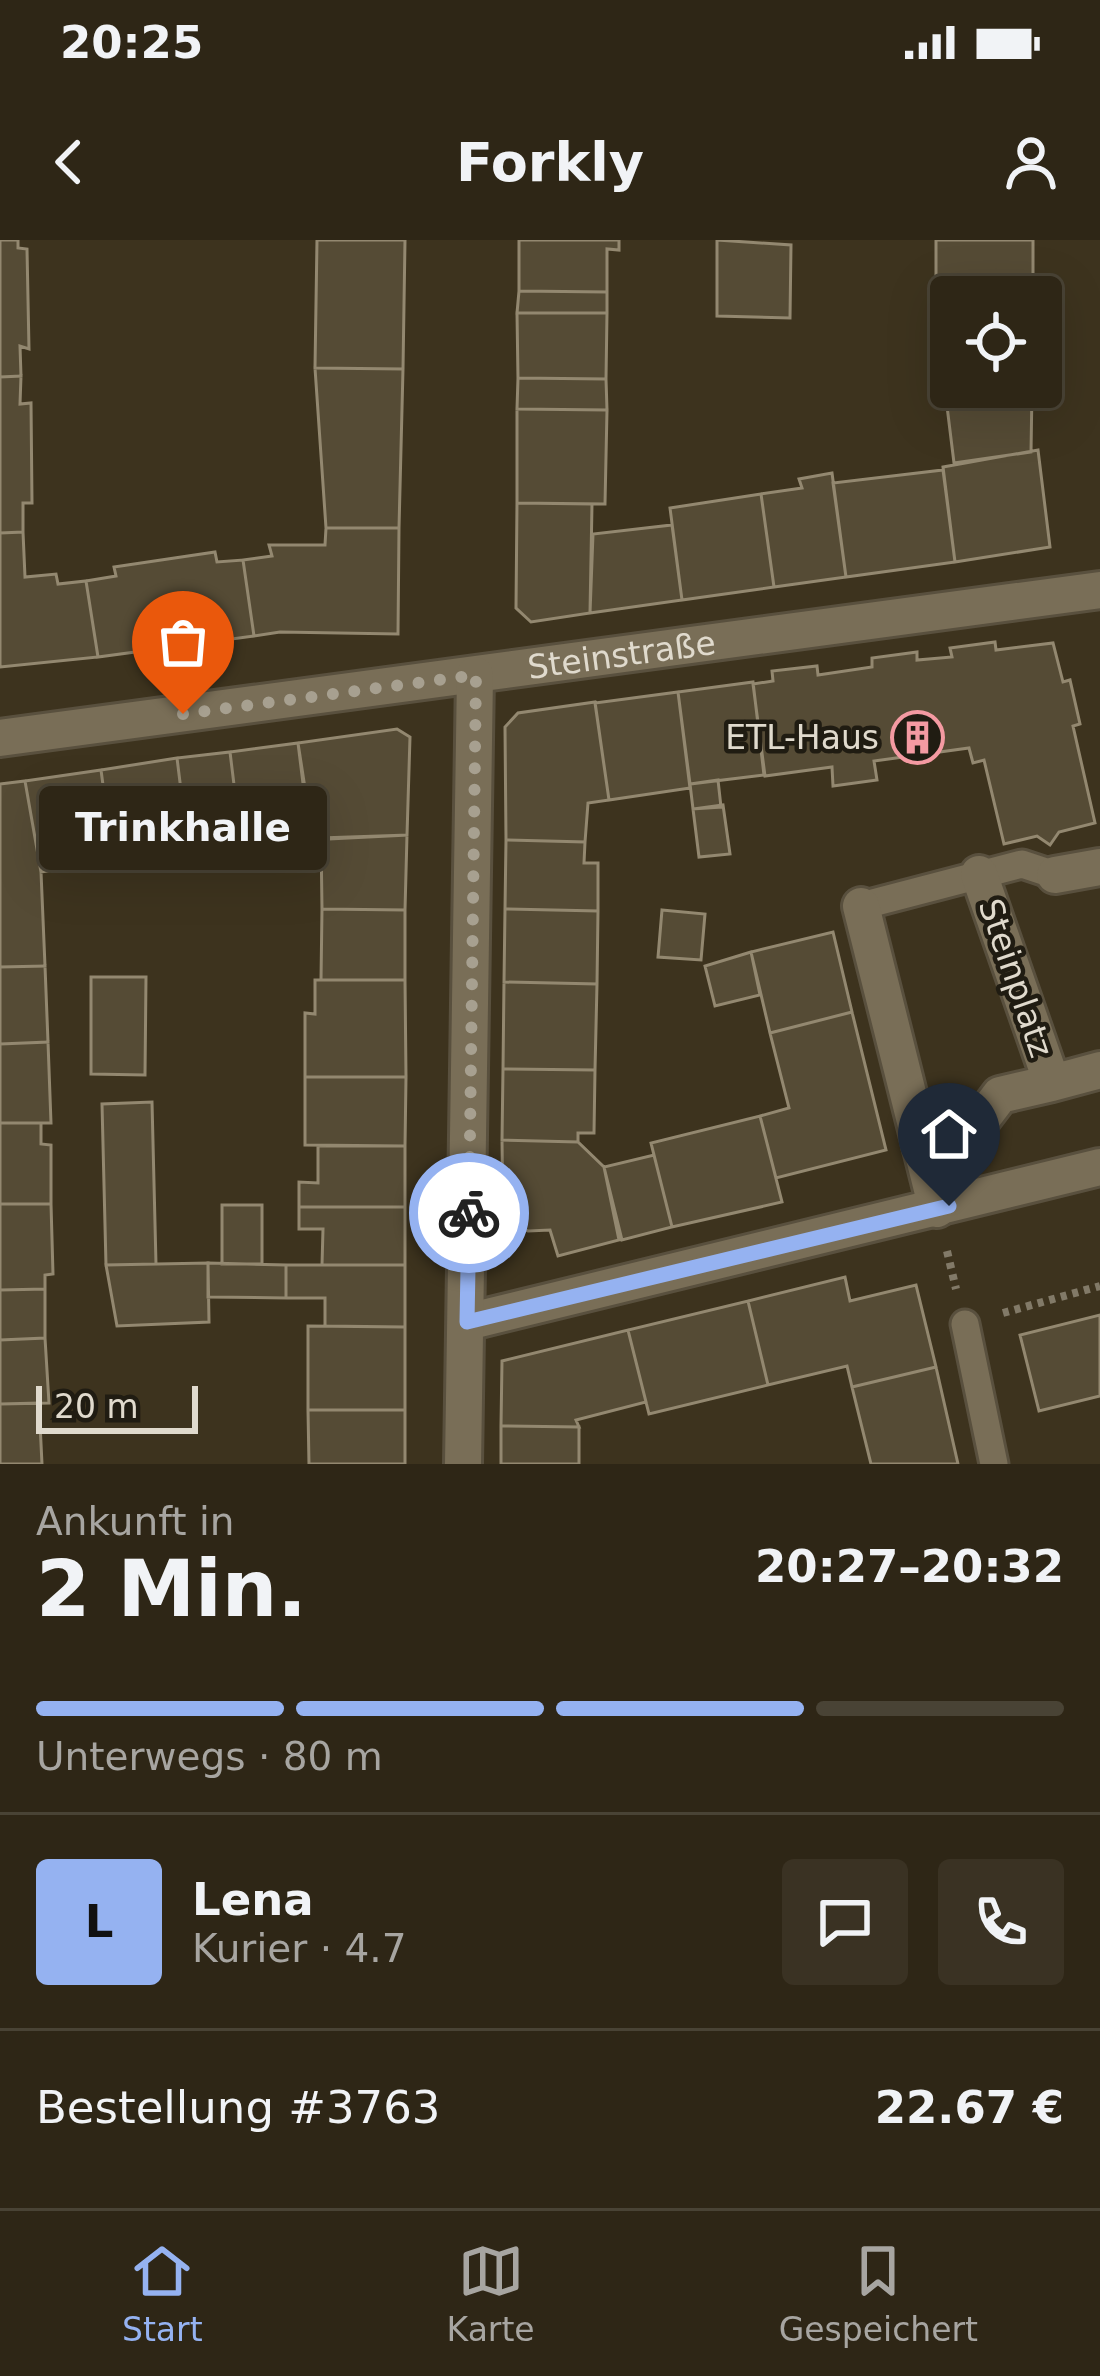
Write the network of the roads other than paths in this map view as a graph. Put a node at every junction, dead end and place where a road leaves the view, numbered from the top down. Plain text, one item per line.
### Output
1 (1100, 590) edge
2 (476, 675) junction
3 (0, 738) edge
4 (1100, 867) edge
5 (979, 874) junction
6 (1055, 874) joint
7 (861, 907) joint
8 (1100, 1070) edge
9 (1052, 1083) junction
10 (922, 1148) junction
11 (1100, 1167) edge
12 (938, 1209) junction
13 (467, 1322) junction
14 (965, 1324) road end
15 (463, 1464) edge
16 (994, 1464) edge

1 - 2 street, Steinstraße
2 - 3 street, Steinstraße
2 - 13 street
4 - 6 street
5 - 6 lane
5 - 7 lane
5 - 9 street, Steinplatz
7 - 10 street
8 - 9 street, Steinplatz
9 - 10 street, Steinplatz
10 - 12 street
11 - 12 street
12 - 13 street
13 - 15 street
14 - 16 lane

